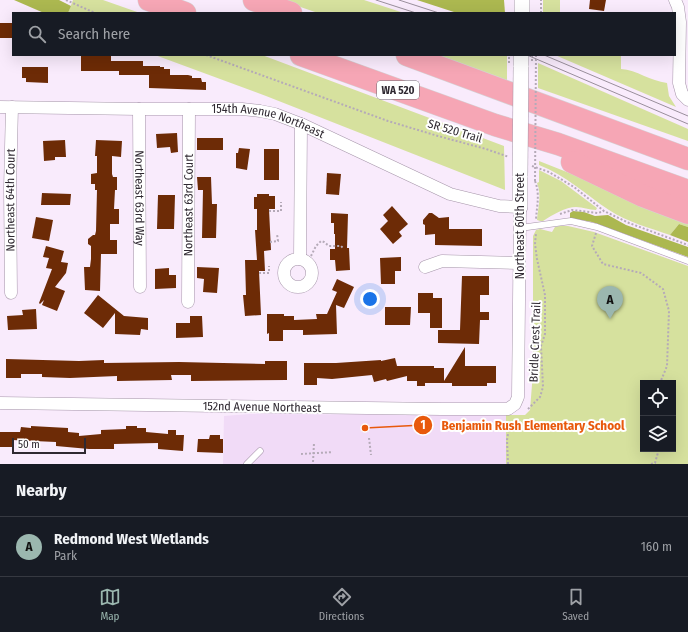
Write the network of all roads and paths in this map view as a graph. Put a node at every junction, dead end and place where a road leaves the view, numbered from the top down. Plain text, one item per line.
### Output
1 (66, 0) edge
2 (149, 0) edge
3 (254, 0) edge
4 (522, 0) edge
5 (541, 0) edge
6 (675, 0) edge
7 (93, 12) edge
8 (182, 12) edge
9 (288, 12) edge
10 (522, 12) edge
11 (541, 12) edge
12 (209, 56) edge
13 (304, 56) edge
14 (410, 56) edge
15 (521, 56) edge
16 (536, 56) edge
17 (685, 97) edge
18 (542, 104) junction
19 (6, 107) edge
20 (139, 109) junction
21 (189, 109) junction
22 (301, 124) junction
23 (495, 125) junction
24 (688, 150) edge
25 (514, 159) dead end
26 (688, 159) edge
27 (524, 170) junction
28 (688, 191) edge
29 (281, 202) dead end
30 (520, 207) junction
31 (269, 211) dead end
32 (688, 213) edge
33 (536, 226) junction
34 (597, 227) junction
35 (520, 228) junction
36 (277, 234) dead end
37 (270, 242) dead end
38 (688, 245) edge
39 (343, 248) dead end
40 (305, 258) joint
41 (688, 261) edge
42 (519, 263) junction
43 (269, 266) dead end
44 (425, 267) dead end
45 (259, 273) dead end
46 (140, 287) dead end
47 (11, 293) dead end
48 (188, 302) dead end
49 (661, 380) edge
50 (518, 397) joint
51 (0, 403) edge
52 (528, 409) dead end
53 (510, 421) dead end
54 (369, 438) dead end
55 (314, 443) dead end
56 (260, 451) dead end
57 (333, 452) dead end
58 (658, 452) edge
59 (314, 453) junction
60 (301, 454) dead end
61 (370, 455) dead end
62 (313, 462) dead end
63 (247, 464) edge
64 (508, 464) edge
65 (651, 464) edge

1 - 7 path
2 - 8 highway
3 - 9 highway
4 - 10 street
5 - 11 path
6 - 17 street
12 - 25 path, SR 520 Trail
13 - 23 highway, WA 520
14 - 18 highway
15 - 27 street, Northeast 60th Street, bridge
16 - 33 path, Bridle Crest Trail, bridge
18 - 24 highway
18 - 26 highway
19 - 20 street, 154th Avenue Northeast
19 - 47 street, Northeast 64th Court
20 - 21 street, 154th Avenue Northeast
20 - 46 street, Northeast 63rd Way
21 - 22 street, 154th Avenue Northeast
21 - 48 street, Northeast 63rd Court
22 - 30 street, 154th Avenue Northeast
22 - 40 street
23 - 28 highway, WA 520
23 - 32 highway
27 - 30 street, Northeast 60th Street
27 - 38 path
29 - 31 path
30 - 35 street, Northeast 60th Street
33 - 34 lane
33 - 35 lane
33 - 52 path, Bridle Crest Trail
34 - 41 lane
34 - 49 path
35 - 42 street, Northeast 60th Street
36 - 37 path
39 - 40 path
42 - 44 street
42 - 50 street, Northeast 60th Street
43 - 45 path
50 - 51 street, 152nd Avenue Northeast
53 - 64 path
54 - 61 path
55 - 59 path
56 - 63 lane
57 - 59 path
58 - 65 path
59 - 60 path
59 - 62 path

